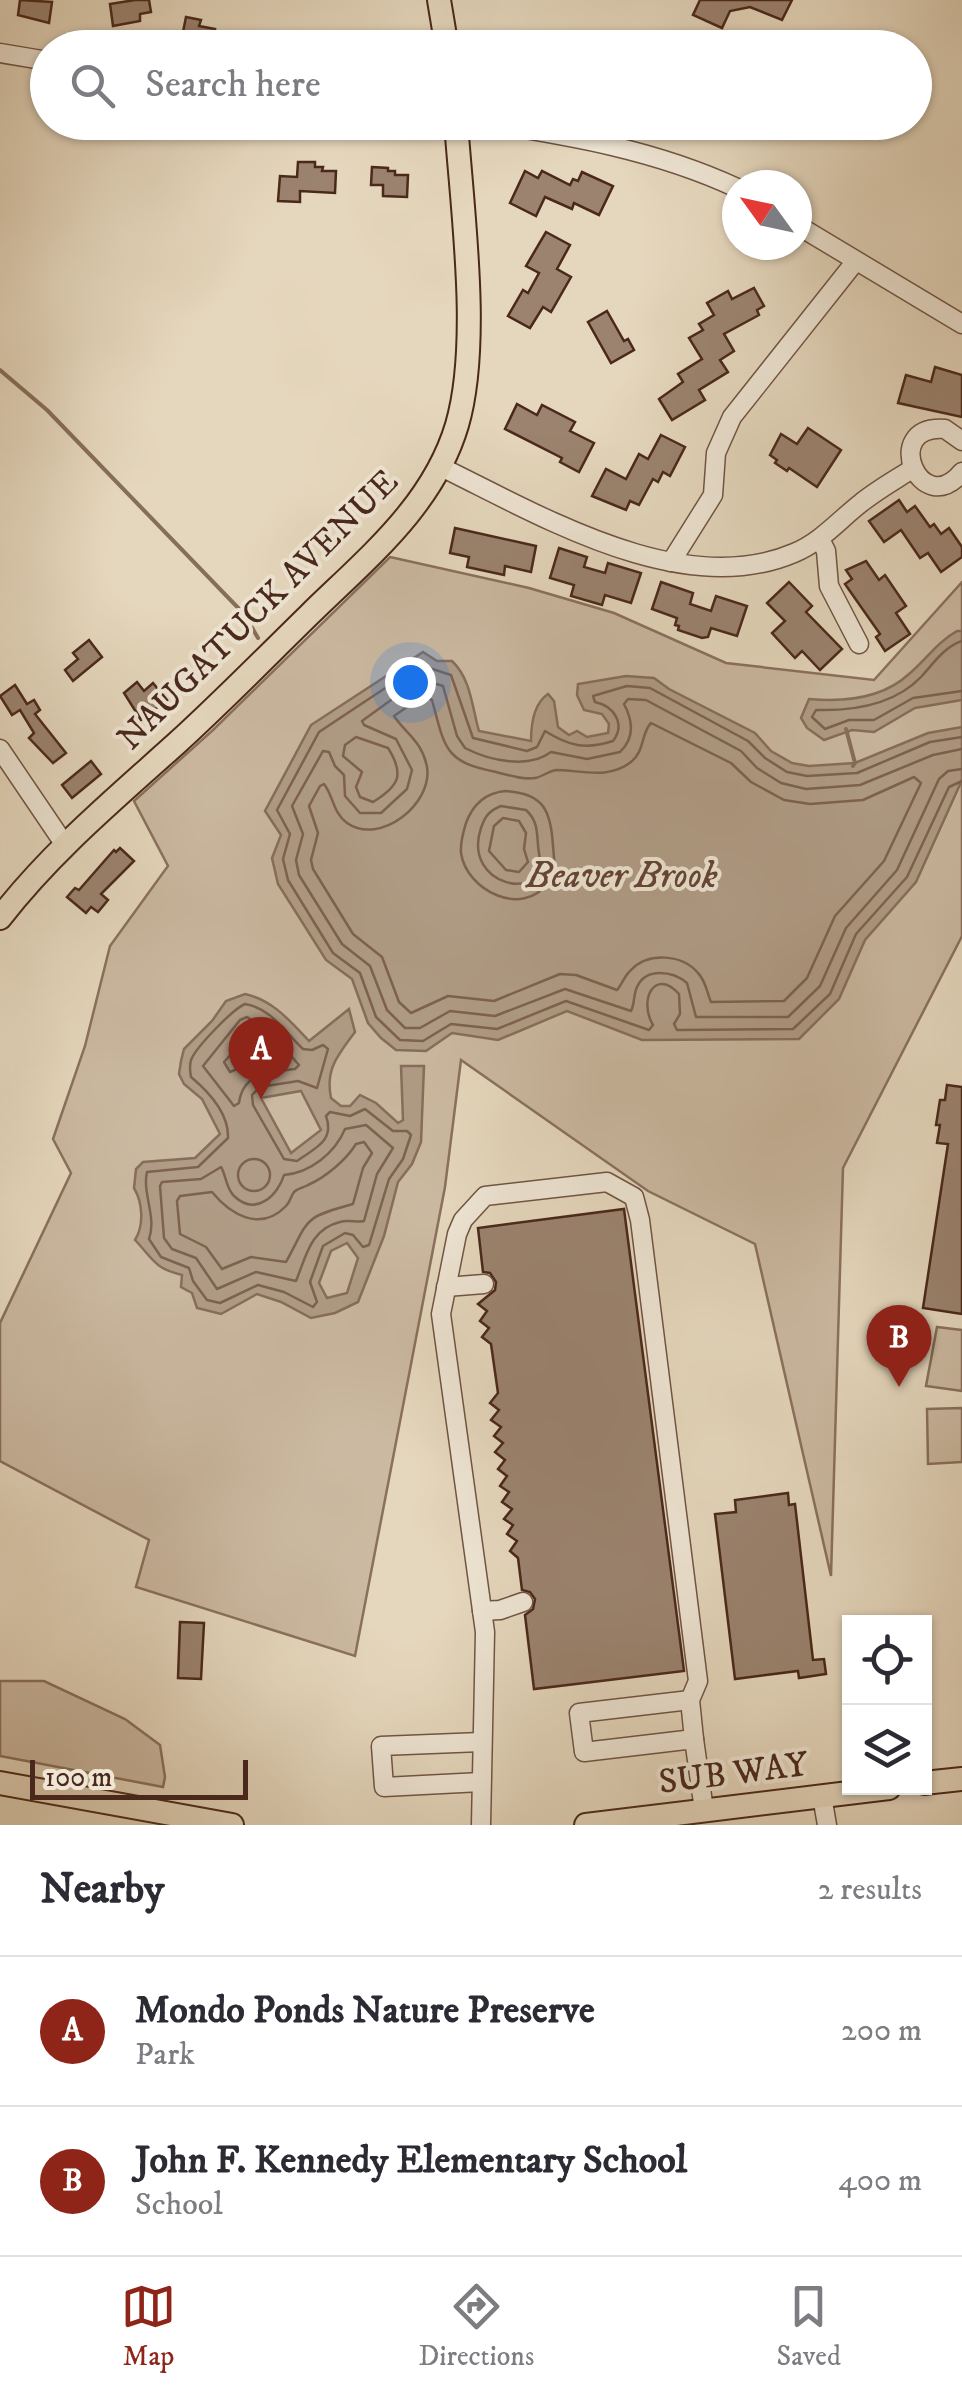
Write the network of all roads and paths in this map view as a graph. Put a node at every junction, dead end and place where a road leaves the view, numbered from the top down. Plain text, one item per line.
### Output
1 (439, 0) edge
2 (444, 30) edge
3 (0, 53) edge
4 (30, 58) edge
5 (457, 140) edge
6 (586, 140) edge
7 (722, 181) edge
8 (812, 235) edge
9 (855, 262) junction
10 (962, 324) edge
11 (962, 441) edge
12 (441, 467) junction
13 (912, 469) junction
14 (962, 472) edge
15 (820, 539) junction
16 (672, 562) junction
17 (858, 644) dead end
18 (0, 749) edge
19 (65, 845) junction
20 (0, 918) edge
21 (484, 1284) dead end
22 (446, 1287) junction
23 (524, 1602) dead end
24 (482, 1612) junction
25 (690, 1700) junction
26 (694, 1739) junction
27 (481, 1742) junction
28 (962, 1778) edge
29 (481, 1782) junction
30 (932, 1782) edge
31 (0, 1783) edge
32 (842, 1794) edge
33 (822, 1796) junction
34 (693, 1816) edge
35 (598, 1824) edge
36 (232, 1825) edge
37 (481, 1825) edge
38 (586, 1825) edge
39 (826, 1825) edge

1 - 2 main road
3 - 4 street
5 - 12 main road, NAUGATUCK AVENUE
6 - 7 street
8 - 9 street
9 - 10 street
9 - 16 street
11 - 13 street
12 - 16 street
12 - 19 main road, NAUGATUCK AVENUE
13 - 14 street
13 - 15 street
15 - 16 street
15 - 17 street
18 - 19 street
19 - 20 main road, NAUGATUCK AVENUE
21 - 22 street
22 - 24 street
22 - 25 street
23 - 24 street
24 - 27 street
25 - 26 street
25 - 26 street
26 - 34 street
27 - 29 street
27 - 29 street
28 - 30 main road
29 - 37 street
31 - 36 main road
32 - 33 main road, SUB WAY
33 - 34 main road, SUB WAY
33 - 39 street
34 - 35 main road, SUB WAY
35 - 38 main road, SUB WAY

